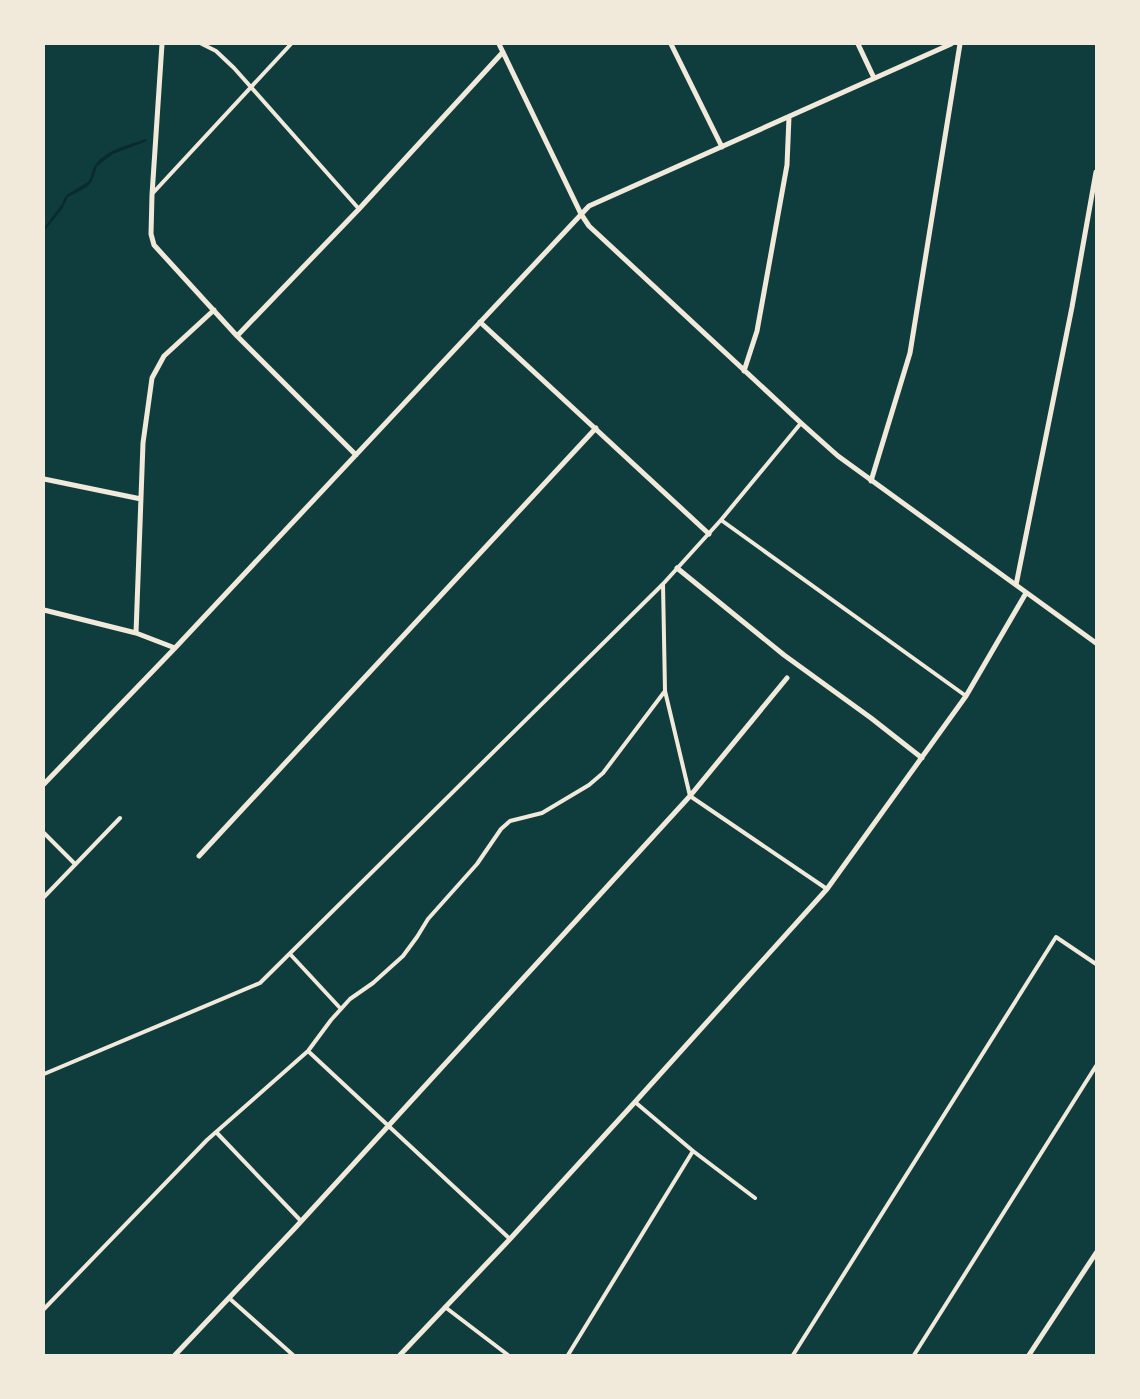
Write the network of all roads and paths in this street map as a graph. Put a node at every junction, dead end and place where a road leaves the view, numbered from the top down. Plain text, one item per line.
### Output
1 (162, 44) edge
2 (202, 44) edge
3 (291, 44) edge
4 (499, 44) edge
5 (671, 44) edge
6 (858, 44) edge
7 (951, 44) edge
8 (960, 44) edge
9 (503, 52) junction
10 (874, 78) junction
11 (251, 88) junction
12 (788, 117) junction
13 (722, 147) junction
14 (1096, 172) edge
15 (152, 194) junction
16 (359, 209) junction
17 (581, 214) junction
18 (214, 310) junction
19 (480, 322) junction
20 (237, 336) junction
21 (744, 371) junction
22 (801, 423) junction
23 (596, 428) junction
24 (356, 455) junction
25 (44, 479) edge
26 (871, 481) junction
27 (141, 499) junction
28 (721, 520) junction
29 (709, 534) junction
30 (677, 568) junction
31 (663, 584) junction
32 (1016, 585) junction
33 (1026, 592) junction
34 (44, 610) edge
35 (136, 633) junction
36 (1096, 643) edge
37 (175, 648) junction
38 (787, 678) dead end
39 (665, 691) junction
40 (966, 696) junction
41 (922, 758) junction
42 (44, 784) edge
43 (690, 796) junction
44 (120, 818) dead end
45 (44, 834) edge
46 (199, 856) dead end
47 (75, 864) junction
48 (827, 889) junction
49 (44, 897) edge
50 (290, 954) junction
51 (1096, 964) edge
52 (341, 1009) junction
53 (308, 1051) junction
54 (1096, 1066) edge
55 (44, 1074) edge
56 (635, 1102) junction
57 (388, 1125) junction
58 (216, 1132) junction
59 (693, 1151) junction
60 (754, 1198) dead end
61 (301, 1221) junction
62 (510, 1239) junction
63 (1096, 1253) edge
64 (229, 1298) junction
65 (445, 1307) junction
66 (44, 1310) edge
67 (174, 1355) edge
68 (293, 1355) edge
69 (400, 1355) edge
70 (508, 1355) edge
71 (568, 1355) edge
72 (793, 1355) edge
73 (914, 1355) edge
74 (1029, 1355) edge

1 - 15 street
2 - 11 lane
3 - 11 lane
4 - 9 street
5 - 13 street
6 - 10 street
7 - 10 street
8 - 26 street
9 - 16 street
9 - 17 street
10 - 12 street
11 - 15 lane
11 - 16 lane
12 - 13 street
12 - 21 street
13 - 17 street
14 - 32 street
15 - 18 street
16 - 20 street
17 - 19 street
17 - 21 street
18 - 20 street
18 - 27 street
19 - 23 street
19 - 24 street
20 - 24 street
21 - 22 street
22 - 26 street
22 - 28 lane
23 - 29 street
23 - 46 street
24 - 37 street
25 - 27 street
26 - 32 street
27 - 35 street
28 - 29 lane
28 - 40 lane
29 - 30 lane
30 - 31 lane
30 - 41 street
31 - 39 lane
31 - 50 lane
32 - 33 street
33 - 36 street
33 - 40 street
34 - 35 street
35 - 37 street
37 - 42 street
38 - 43 street
39 - 43 lane
39 - 52 lane
40 - 41 street
41 - 48 street
43 - 48 lane
43 - 57 street
44 - 47 lane
45 - 47 lane
47 - 49 lane
48 - 56 street
50 - 52 lane
50 - 55 lane
51 - 72 lane
52 - 53 lane
53 - 57 lane
53 - 58 lane
54 - 73 lane
56 - 59 lane
56 - 62 street
57 - 61 street
57 - 62 lane
58 - 61 lane
58 - 66 lane
59 - 60 lane
59 - 71 lane
61 - 64 street
62 - 65 street
63 - 74 street
64 - 67 street
64 - 68 lane
65 - 69 street
65 - 70 lane

